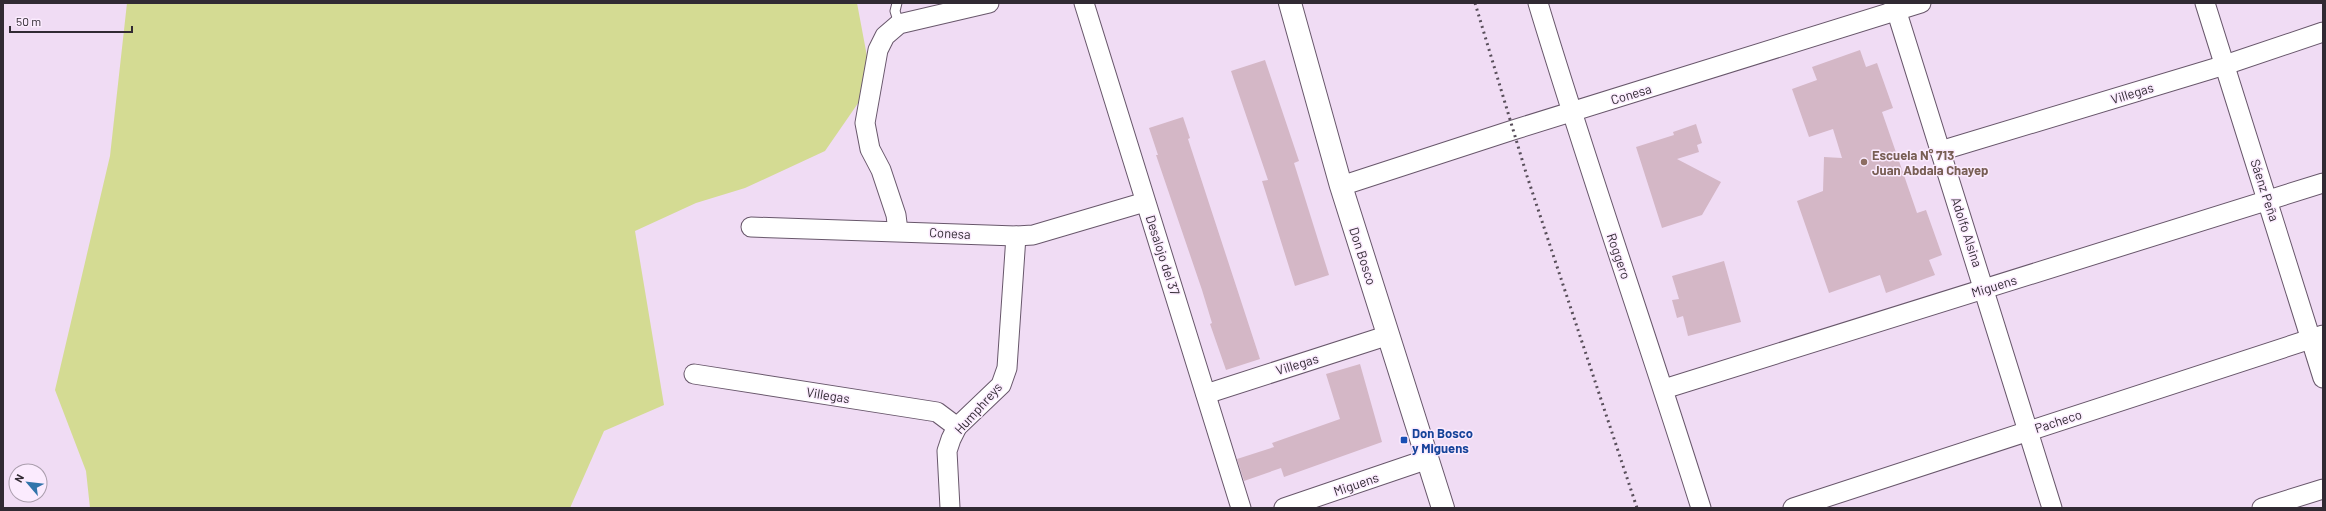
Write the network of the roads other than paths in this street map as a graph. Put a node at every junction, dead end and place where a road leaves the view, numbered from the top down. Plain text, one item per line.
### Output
1 (897, 3) edge
2 (989, 3) edge
3 (1084, 3) edge
4 (1290, 3) edge
5 (1538, 3) edge
6 (1921, 3) edge
7 (2205, 3) edge
8 (1895, 7) edge
9 (892, 30) junction
10 (2323, 32) edge
11 (2225, 65) junction
12 (1571, 112) junction
13 (1940, 151) junction
14 (2323, 182) edge
15 (1341, 186) junction
16 (2269, 200) junction
17 (1145, 202) junction
18 (751, 227) dead end
19 (898, 231) junction
20 (1016, 236) junction
21 (1985, 289) junction
22 (1389, 335) junction
23 (2317, 337) edge
24 (694, 374) dead end
25 (2323, 378) edge
26 (1664, 389) junction
27 (1206, 394) junction
28 (957, 427) junction
29 (2028, 430) junction
30 (1428, 459) junction
31 (2323, 489) edge
32 (950, 508) edge
33 (1241, 508) edge
34 (1284, 508) edge
35 (1443, 508) edge
36 (1701, 508) edge
37 (1793, 508) edge
38 (2052, 508) edge
39 (2262, 508) edge

1 - 9 lane
2 - 9 street
3 - 17 street, Desalojo del 37
4 - 15 street, Don Bosco
5 - 12 street, Roggero
6 - 8 street, Conesa
7 - 11 street, Sáenz Peña
8 - 12 street, Conesa
8 - 13 street, Adolfo Alsina
9 - 19 street
10 - 11 street, Villegas
11 - 13 street, Villegas
11 - 16 street, Sáenz Peña
12 - 15 street, Conesa
12 - 26 street, Roggero
13 - 21 street, Adolfo Alsina
14 - 16 street, Miguens
15 - 22 street, Don Bosco
16 - 21 street, Miguens
16 - 23 street, Sáenz Peña
17 - 20 street, Conesa
17 - 27 street, Desalojo del 37
18 - 19 street, Conesa
19 - 20 street, Conesa
20 - 28 street, Humphreys
21 - 26 street, Miguens
21 - 29 street, Adolfo Alsina
22 - 27 street, Villegas
22 - 30 street, Don Bosco
23 - 25 street, Sáenz Peña
23 - 29 street, Pacheco
24 - 28 street, Villegas
26 - 36 street, Roggero
27 - 33 street, Desalojo del 37
28 - 32 street, Humphreys
29 - 37 street, Pacheco
29 - 38 street, Adolfo Alsina
30 - 34 street, Miguens
30 - 35 street, Don Bosco
31 - 39 street

